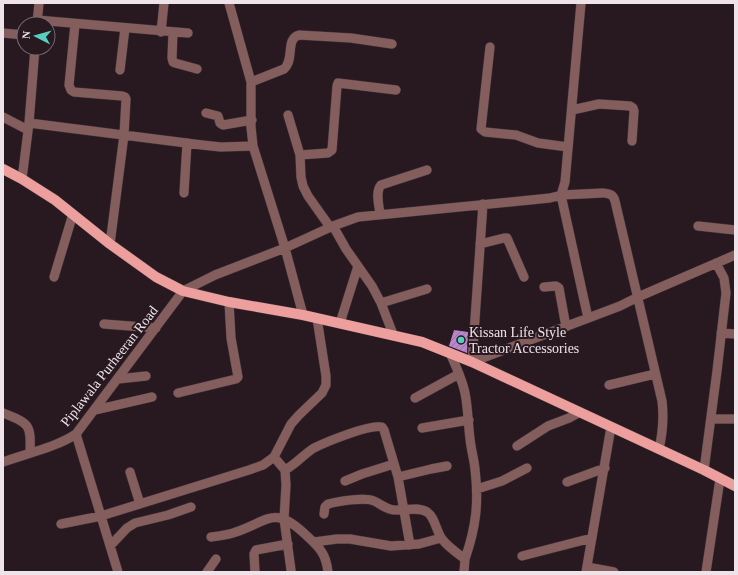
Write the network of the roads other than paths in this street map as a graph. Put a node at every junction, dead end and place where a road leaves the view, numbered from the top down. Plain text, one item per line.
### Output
1 (39, 3) edge
2 (164, 3) edge
3 (229, 3) edge
4 (581, 3) edge
5 (38, 16) edge
6 (56, 23) edge
7 (75, 24) junction
8 (125, 28) junction
9 (161, 32) junction
10 (173, 32) junction
11 (3, 33) edge
12 (188, 34) dead end
13 (16, 35) edge
14 (392, 44) dead end
15 (490, 47) dead end
16 (34, 56) edge
17 (197, 69) dead end
18 (120, 70) dead end
19 (251, 82) junction
20 (396, 90) dead end
21 (572, 110) junction
22 (206, 113) dead end
23 (288, 115) dead end
24 (3, 117) edge
25 (252, 120) junction
26 (29, 127) junction
27 (124, 135) junction
28 (632, 141) dead end
29 (187, 143) junction
30 (254, 146) junction
31 (568, 147) junction
32 (300, 155) junction
33 (3, 169) edge
34 (427, 170) dead end
35 (22, 179) junction
36 (184, 193) dead end
37 (561, 195) junction
38 (483, 204) junction
39 (72, 214) junction
40 (380, 214) junction
41 (698, 226) dead end
42 (331, 227) junction
43 (735, 230) edge
44 (110, 244) junction
45 (480, 244) junction
46 (285, 248) junction
47 (735, 255) edge
48 (716, 263) junction
49 (358, 266) junction
50 (54, 277) dead end
51 (524, 277) dead end
52 (544, 287) dead end
53 (427, 289) dead end
54 (183, 291) junction
55 (638, 297) junction
56 (229, 302) junction
57 (381, 302) junction
58 (303, 315) junction
59 (317, 318) junction
60 (588, 318) junction
61 (340, 323) junction
62 (104, 324) dead end
63 (566, 327) junction
64 (156, 328) junction
65 (721, 333) junction
66 (393, 334) junction
67 (735, 334) edge
68 (450, 353) junction
69 (472, 362) junction
70 (459, 374) junction
71 (655, 374) junction
72 (146, 376) dead end
73 (118, 379) junction
74 (609, 385) dead end
75 (178, 393) dead end
76 (152, 397) dead end
77 (415, 398) dead end
78 (94, 410) junction
79 (580, 412) junction
80 (3, 413) edge
81 (711, 418) junction
82 (735, 419) edge
83 (469, 420) junction
84 (611, 427) junction
85 (422, 428) dead end
86 (76, 434) junction
87 (517, 446) dead end
88 (659, 449) junction
89 (30, 453) junction
90 (274, 457) junction
91 (3, 462) edge
92 (394, 464) junction
93 (447, 466) dead end
94 (528, 468) dead end
95 (605, 468) junction
96 (285, 470) junction
97 (704, 470) junction
98 (130, 472) dead end
99 (398, 477) junction
100 (720, 478) junction
101 (345, 481) dead end
102 (567, 482) dead end
103 (735, 486) edge
104 (477, 489) junction
105 (140, 504) junction
106 (191, 507) dead end
107 (404, 510) junction
108 (324, 514) dead end
109 (101, 516) junction
110 (284, 519) junction
111 (61, 524) dead end
112 (211, 537) dead end
113 (441, 538) junction
114 (592, 538) junction
115 (314, 542) junction
116 (288, 544) junction
117 (410, 545) junction
118 (110, 546) junction
119 (522, 556) dead end
120 (216, 559) dead end
121 (465, 559) junction
122 (291, 570) dead end
123 (586, 570) edge
124 (118, 572) edge
125 (207, 572) edge
126 (255, 572) edge
127 (328, 572) edge
128 (464, 572) edge
129 (614, 572) edge
130 (706, 572) edge

1 - 5 street
2 - 9 street
3 - 19 street
4 - 21 street
6 - 7 street
7 - 8 street
7 - 27 street
8 - 9 street
8 - 18 street
9 - 10 street
10 - 12 street
10 - 17 street
11 - 13 street
14 - 19 street
15 - 31 street
16 - 26 street
19 - 25 street
20 - 32 street
21 - 28 street
21 - 31 street
22 - 25 street
23 - 32 street
24 - 26 street
25 - 30 street
26 - 27 street
26 - 35 street
27 - 29 street
27 - 44 street
29 - 30 street
29 - 36 street
30 - 46 street
31 - 37 street
32 - 42 street
33 - 35 main road
34 - 40 street
35 - 39 main road
37 - 38 street
37 - 55 street
37 - 60 street
38 - 40 street
38 - 45 street
39 - 44 main road
39 - 50 street
40 - 42 street
41 - 43 street
42 - 46 street
42 - 49 street
44 - 54 main road
45 - 51 street
45 - 69 street
46 - 54 street
46 - 58 street
47 - 48 street
48 - 55 street
48 - 65 street
49 - 57 street
49 - 61 street
52 - 63 street
53 - 57 street
54 - 56 main road
54 - 64 street, Piplawala Purheeran Road
55 - 60 street
55 - 71 street
56 - 58 main road
56 - 75 street
57 - 66 street
58 - 59 main road
59 - 61 main road
59 - 90 street
60 - 63 street
61 - 66 main road
62 - 64 street
63 - 69 street
64 - 73 street, Piplawala Purheeran Road
65 - 67 street
65 - 81 street
66 - 68 main road
68 - 69 main road
68 - 70 street
69 - 79 main road
70 - 77 street
70 - 83 street
71 - 74 street
71 - 88 street
72 - 73 street
73 - 78 street, Piplawala Purheeran Road
76 - 78 street
78 - 86 street, Piplawala Purheeran Road
79 - 84 main road
79 - 87 street
80 - 89 street
81 - 82 street
81 - 97 street
83 - 85 street
83 - 104 street
84 - 88 main road
84 - 95 street
86 - 89 street, Piplawala Purheeran Road
86 - 109 street
88 - 97 main road
89 - 91 street, Piplawala Purheeran Road
90 - 96 street
90 - 105 street
92 - 96 street
92 - 99 street
92 - 101 street
93 - 99 street
94 - 104 street
95 - 102 street
95 - 114 street
96 - 110 street
97 - 100 main road
98 - 105 street
99 - 107 street
100 - 103 main road
100 - 130 street
104 - 121 street
105 - 109 street
106 - 118 street
107 - 108 street
107 - 113 street
107 - 117 street
109 - 111 street
109 - 118 street
110 - 112 street
110 - 115 street
110 - 116 street
113 - 117 street
113 - 121 street
114 - 119 street
114 - 123 street
115 - 117 street
115 - 127 street
116 - 122 street
116 - 126 street
118 - 124 street
120 - 125 street
121 - 128 street
123 - 129 street

